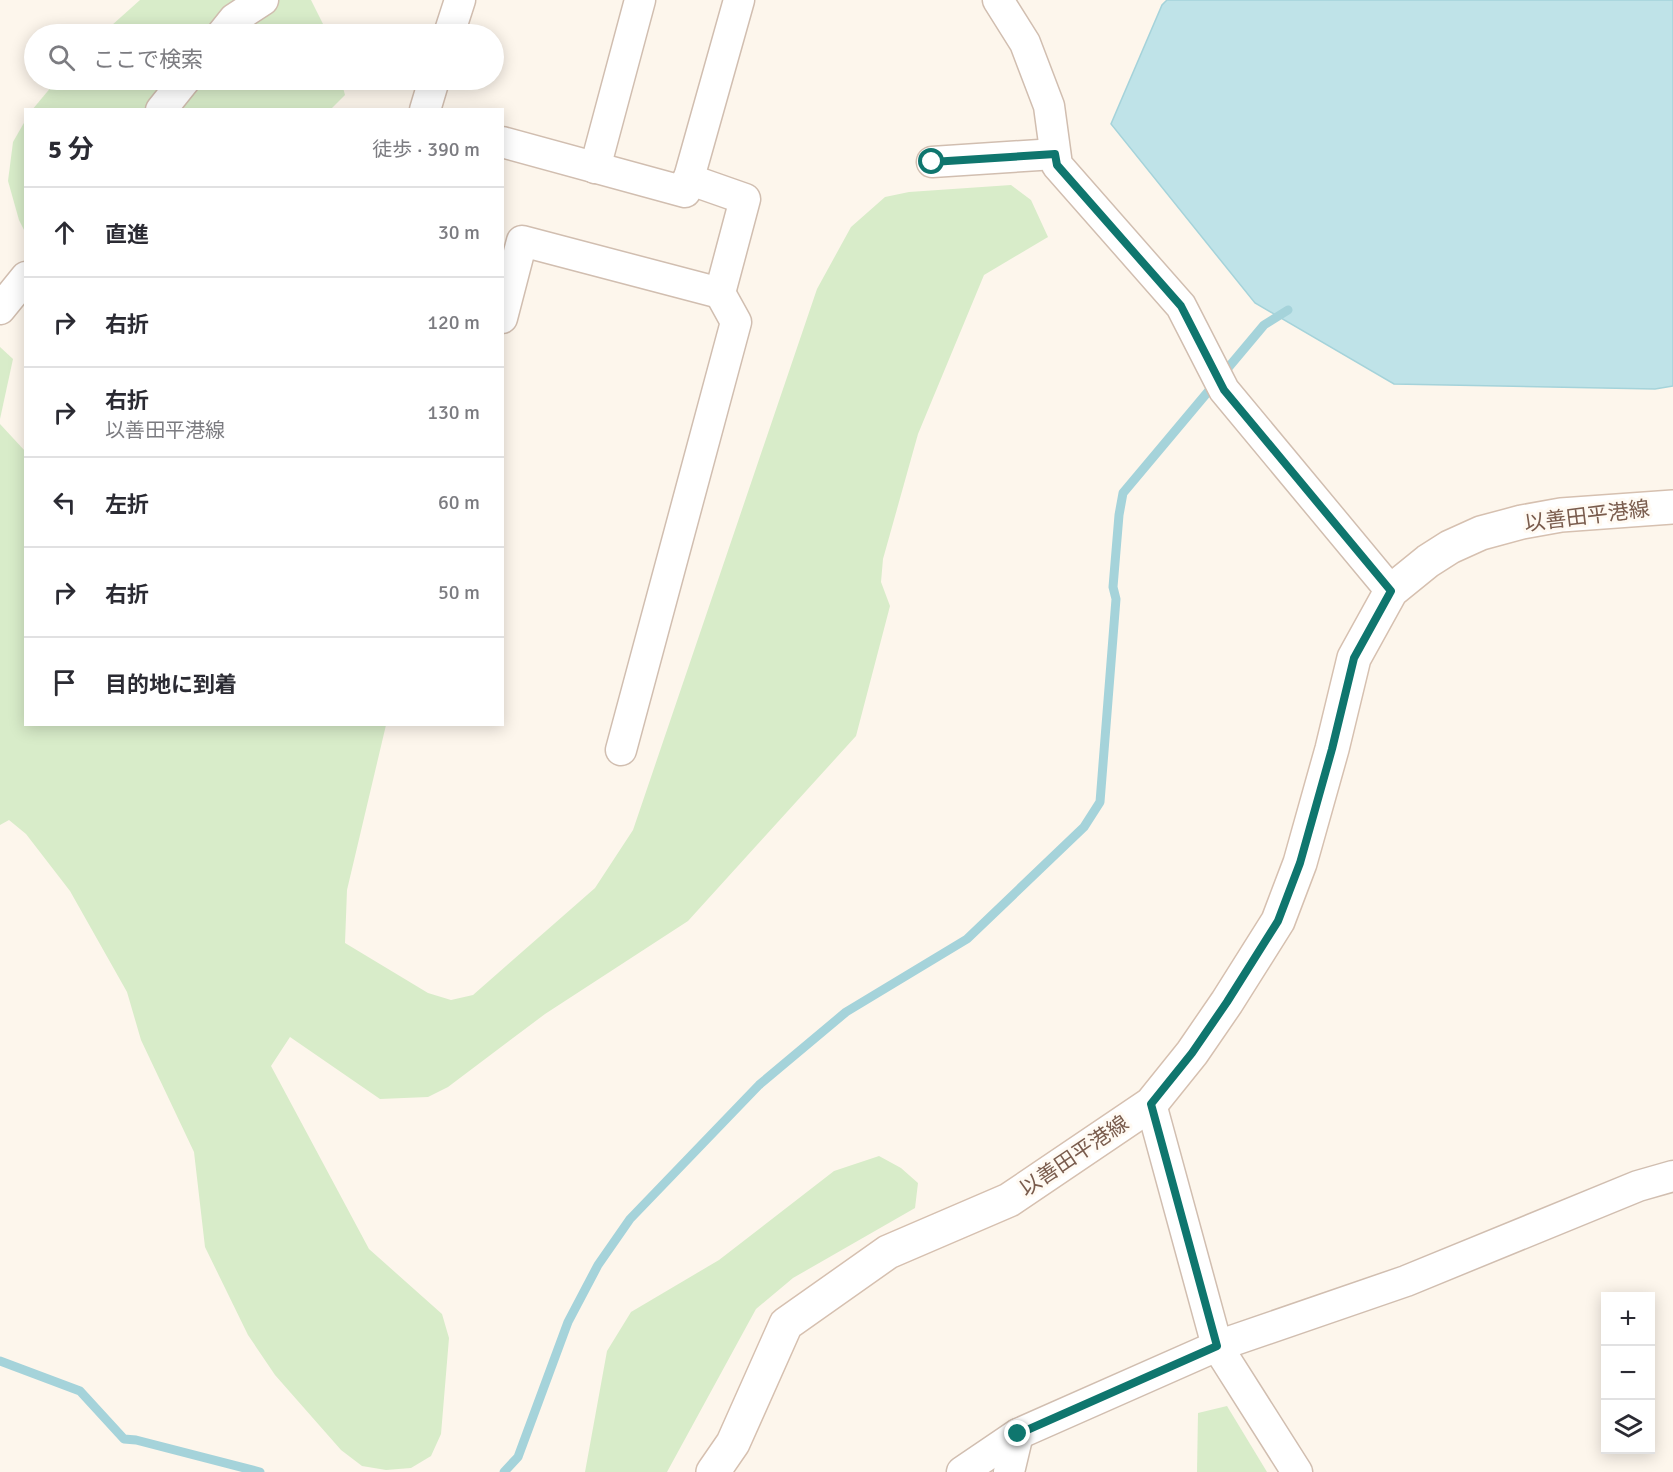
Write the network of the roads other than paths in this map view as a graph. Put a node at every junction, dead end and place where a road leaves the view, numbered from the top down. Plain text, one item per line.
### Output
1 (263, 0) edge
2 (460, 0) edge
3 (640, 0) edge
4 (739, 0) edge
5 (998, 0) edge
6 (230, 24) edge
7 (452, 24) edge
8 (177, 90) edge
9 (432, 90) edge
10 (163, 108) edge
11 (426, 108) edge
12 (504, 143) edge
13 (1055, 154) junction
14 (932, 162) dead end
15 (595, 168) junction
16 (688, 179) junction
17 (24, 280) edge
18 (720, 293) junction
19 (505, 300) edge
20 (0, 309) edge
21 (1673, 507) edge
22 (1391, 591) junction
23 (621, 750) dead end
24 (1151, 1104) junction
25 (1673, 1176) edge
26 (1217, 1346) junction
27 (1018, 1434) junction
28 (713, 1472) edge
29 (963, 1472) edge
30 (1009, 1472) edge
31 (1297, 1472) edge

1 - 6 street
2 - 7 street
3 - 15 street
4 - 16 street
5 - 13 street
8 - 10 street
9 - 11 street
12 - 15 street
13 - 14 street
13 - 22 street
15 - 16 street
16 - 18 street
17 - 20 street
18 - 19 street
18 - 23 street
21 - 22 main road, 以善田平港線
22 - 24 main road, 以善田平港線
24 - 26 street
24 - 28 main road, 以善田平港線
25 - 26 street
26 - 27 street
26 - 31 street
27 - 29 street
27 - 30 street

